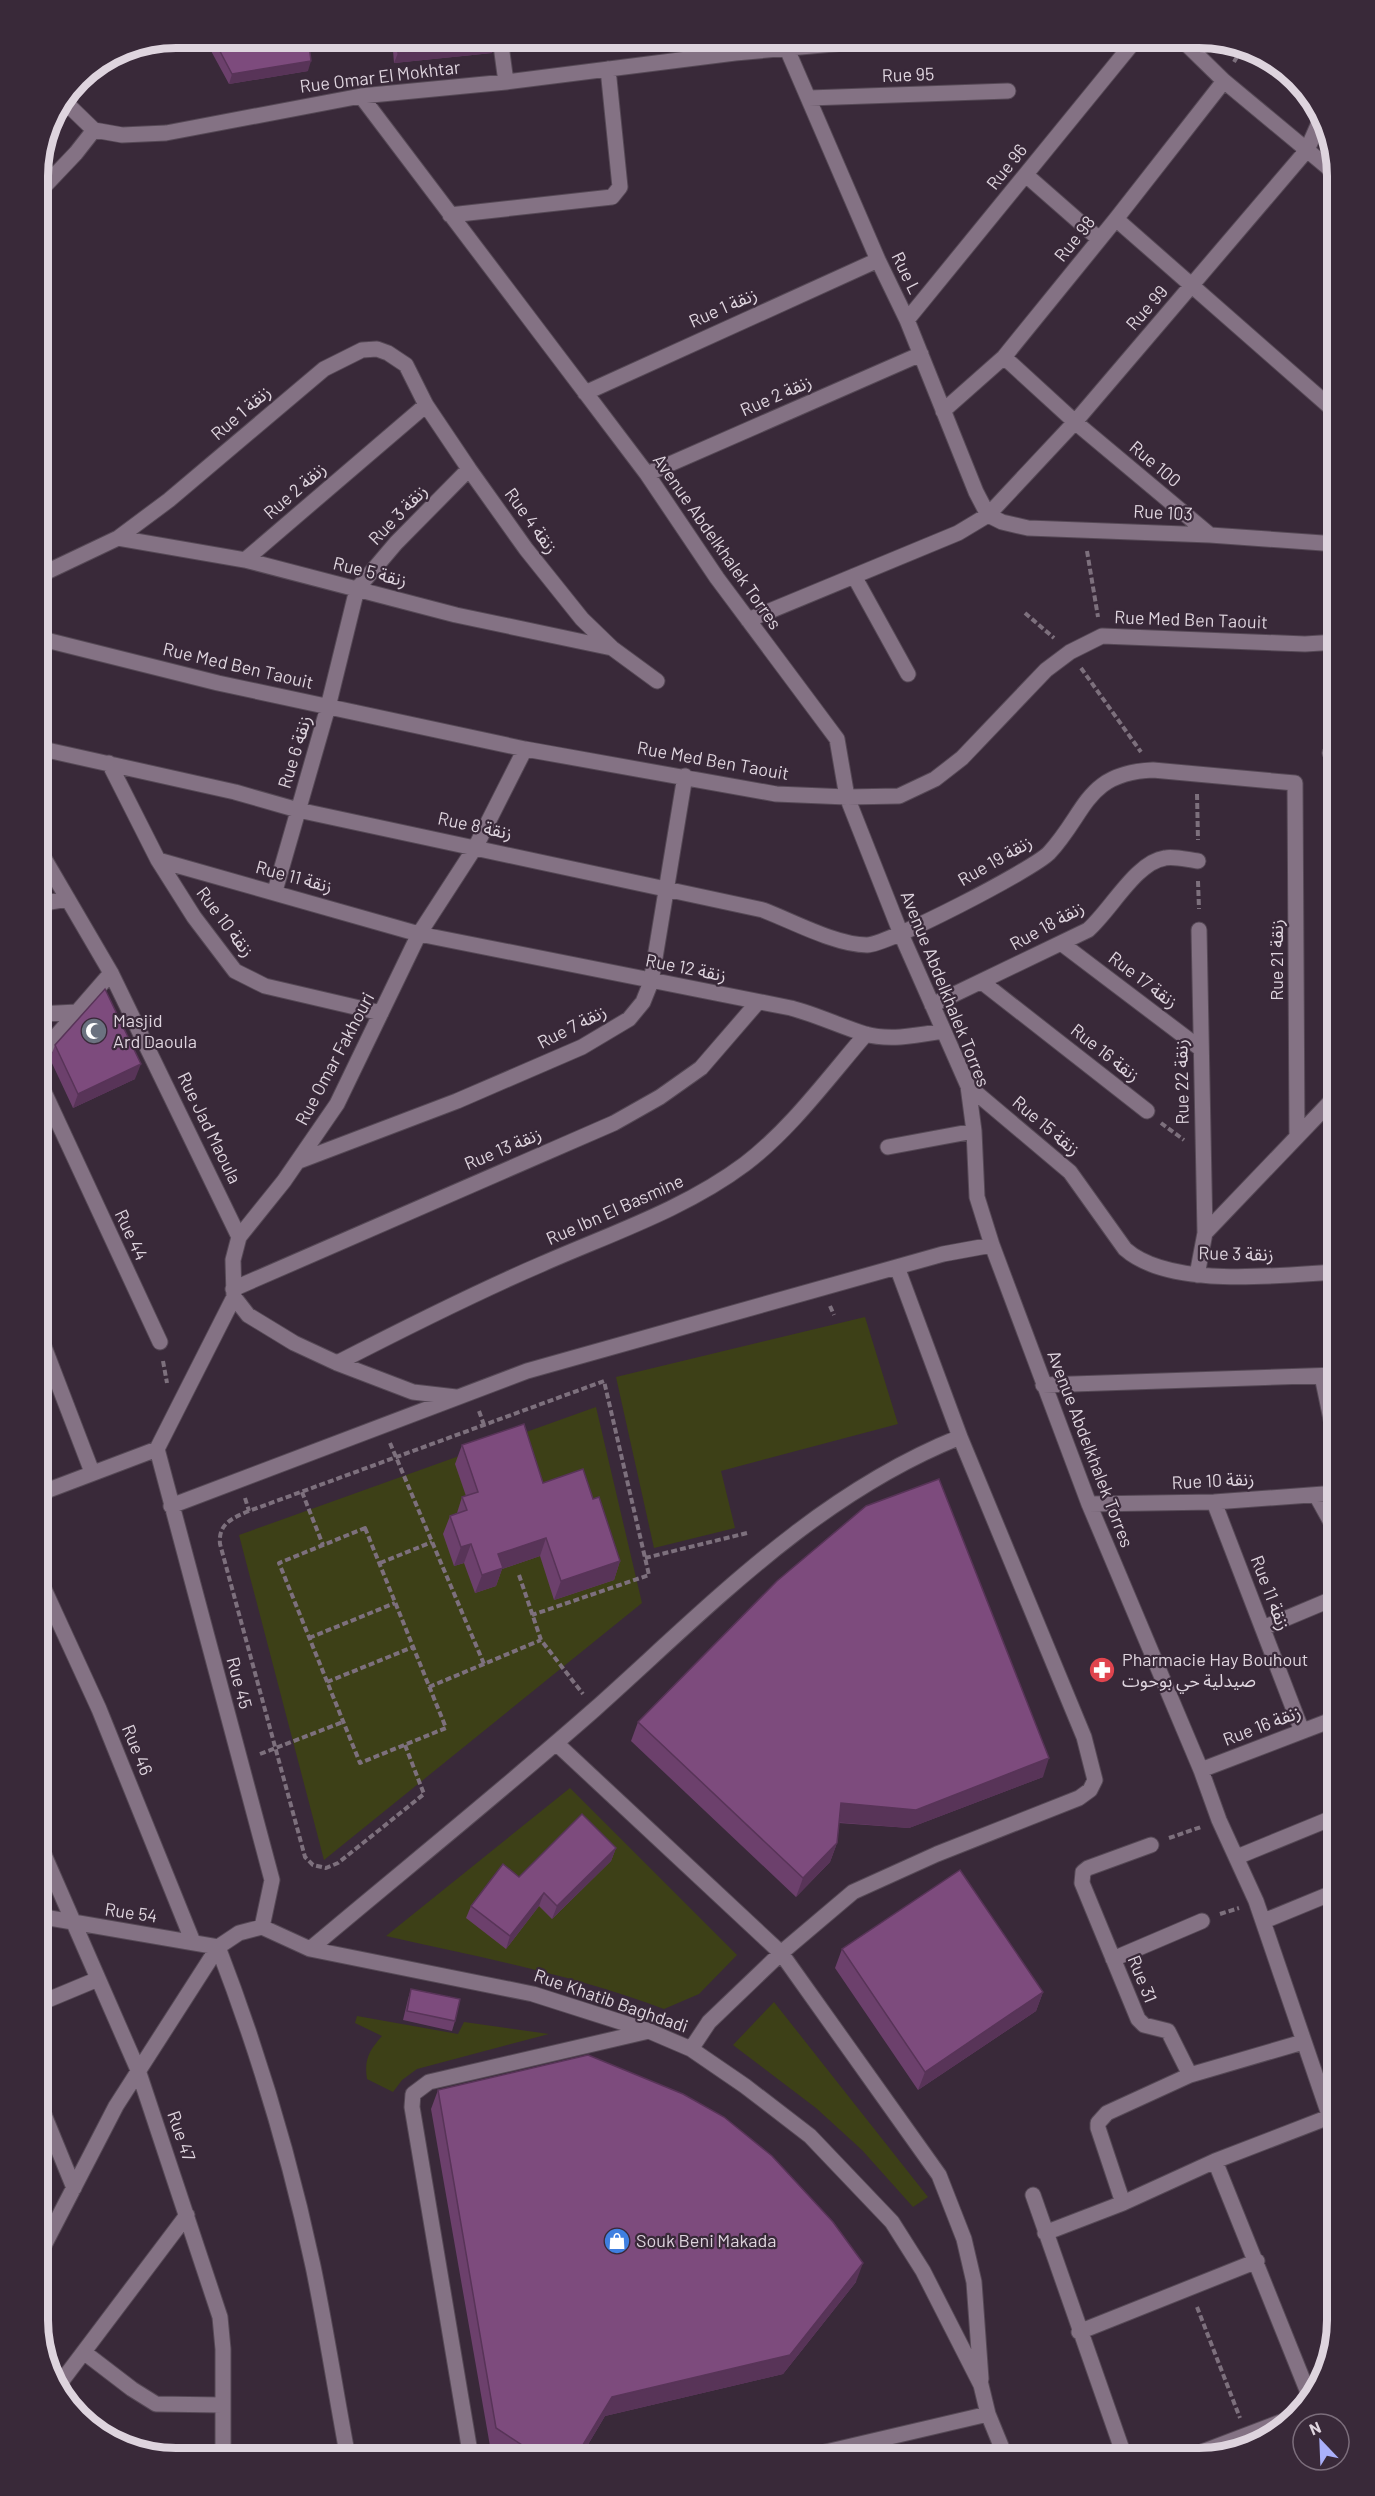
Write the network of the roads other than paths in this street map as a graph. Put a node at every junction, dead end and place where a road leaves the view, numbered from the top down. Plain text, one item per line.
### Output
1 (501, 48) edge
2 (718, 48) edge
3 (766, 48) edge
4 (806, 48) edge
5 (1129, 48) edge
6 (1190, 48) edge
7 (787, 50) junction
8 (608, 69) junction
9 (1224, 81) junction
10 (506, 82) junction
11 (1008, 91) dead end
12 (361, 96) junction
13 (809, 98) junction
14 (69, 106) edge
15 (1317, 127) edge
16 (94, 130) junction
17 (1307, 150) junction
18 (1327, 167) edge
19 (1026, 175) junction
20 (48, 182) edge
21 (450, 215) junction
22 (1116, 219) junction
23 (1099, 239) junction
24 (878, 260) junction
25 (1192, 285) junction
26 (907, 320) junction
27 (921, 354) junction
28 (1004, 357) junction
29 (402, 360) joint
30 (585, 393) junction
31 (1327, 403) edge
32 (426, 405) junction
33 (944, 411) junction
34 (1075, 422) junction
35 (469, 469) junction
36 (647, 474) junction
37 (988, 515) junction
38 (1210, 535) junction
39 (118, 538) junction
40 (1327, 543) edge
41 (245, 560) junction
42 (48, 571) edge
43 (854, 576) junction
44 (357, 589) junction
45 (748, 620) junction
46 (48, 640) edge
47 (1327, 643) edge
48 (612, 648) junction
49 (908, 674) dead end
50 (657, 681) dead end
51 (328, 707) junction
52 (525, 749) junction
53 (48, 750) edge
54 (109, 763) junction
55 (685, 776) junction
56 (1295, 783) joint
57 (846, 797) junction
58 (298, 810) junction
59 (476, 846) junction
60 (159, 860) junction
61 (1198, 861) dead end
62 (48, 865) edge
63 (666, 888) junction
64 (275, 891) junction
65 (68, 900) junction
66 (48, 903) edge
67 (1199, 930) dead end
68 (419, 934) junction
69 (901, 934) junction
70 (1061, 944) junction
71 (111, 973) junction
72 (651, 982) junction
73 (982, 982) junction
74 (758, 1002) junction
75 (932, 1005) junction
76 (77, 1012) junction
77 (48, 1013) edge
78 (381, 1013) junction
79 (944, 1031) junction
80 (866, 1034) junction
81 (48, 1045) edge
82 (1201, 1048) junction
83 (968, 1086) junction
84 (48, 1100) edge
85 (1327, 1106) edge
86 (1147, 1112) road end
87 (974, 1131) junction
88 (1297, 1137) junction
89 (888, 1147) dead end
90 (299, 1161) junction
91 (1204, 1233) junction
92 (239, 1237) junction
93 (992, 1245) junction
94 (1136, 1259) joint
95 (897, 1267) junction
96 (1327, 1272) edge
97 (1197, 1275) junction
98 (234, 1293) junction
99 (160, 1342) road end
100 (48, 1357) edge
101 (337, 1363) junction
102 (1322, 1376) junction
103 (1327, 1376) edge
104 (1043, 1384) junction
105 (459, 1397) junction
106 (1327, 1398) edge
107 (960, 1437) junction
108 (157, 1449) junction
109 (92, 1472) junction
110 (48, 1490) edge
111 (1327, 1494) edge
112 (1316, 1495) junction
113 (1214, 1502) junction
114 (1089, 1504) junction
115 (171, 1506) junction
116 (1327, 1514) edge
117 (48, 1598) edge
118 (1327, 1602) edge
119 (1263, 1628) junction
120 (1327, 1722) edge
121 (1302, 1731) junction
122 (556, 1743) junction
123 (1201, 1770) junction
124 (1327, 1820) edge
125 (1151, 1845) road end
126 (1237, 1857) junction
127 (48, 1864) edge
128 (1327, 1896) edge
129 (48, 1918) edge
130 (1202, 1921) road end
131 (1264, 1922) junction
132 (74, 1924) junction
133 (262, 1927) junction
134 (193, 1942) junction
135 (218, 1947) junction
136 (310, 1949) junction
137 (780, 1953) junction
138 (1113, 1959) junction
139 (98, 1979) junction
140 (48, 2000) edge
141 (649, 2031) junction
142 (1303, 2042) junction
143 (691, 2049) junction
144 (138, 2070) junction
145 (1190, 2075) junction
146 (1327, 2111) edge
147 (1327, 2118) edge
148 (48, 2124) edge
149 (1215, 2161) junction
150 (74, 2188) junction
151 (1033, 2195) dead end
152 (1122, 2203) junction
153 (187, 2215) junction
154 (1045, 2233) junction
155 (48, 2239) edge
156 (1257, 2261) junction
157 (1079, 2332) junction
158 (85, 2353) junction
159 (63, 2380) edge
160 (981, 2385) junction
161 (1307, 2389) edge
162 (222, 2405) junction
163 (988, 2414) junction
164 (1270, 2427) edge
165 (1215, 2447) edge
166 (223, 2448) edge
167 (346, 2448) edge
168 (469, 2448) edge
169 (843, 2448) edge
170 (1002, 2448) edge
171 (1121, 2448) edge

1 - 10 street
2 - 8 street, Rue Omar El Mokhtar
3 - 7 street, Rue Omar El Mokhtar
4 - 7 street, Rue Omar El Mokhtar
5 - 19 street, Rue 96
6 - 9 street
7 - 13 street, Rue L
8 - 10 street, Rue Omar El Mokhtar
8 - 21 street
9 - 17 street
9 - 22 street, Rue 98
10 - 12 street, Rue Omar El Mokhtar
11 - 13 street, Rue 95
12 - 16 street, Rue Omar El Mokhtar
12 - 21 street, Avenue Abdelkhalek Torres
13 - 24 street, Rue L
14 - 16 street
15 - 17 street, Rue 99
16 - 20 street
17 - 18 street
17 - 25 street, Rue 99
19 - 23 street
19 - 26 street, Rue 96
21 - 30 street, Avenue Abdelkhalek Torres
22 - 23 street, Rue 98
22 - 25 street
23 - 28 street, Rue 98
24 - 26 street, Rue L
24 - 30 street, Rue 1 زنقة
25 - 31 street
25 - 34 street, Rue 99
26 - 27 street, Rue L
27 - 33 street, Rue L
27 - 36 street, Rue 2 زنقة
28 - 33 street, Rue 98
28 - 34 street, Rue 100
29 - 32 street, Rue 4 زنقة
29 - 39 street, Rue 1 زنقة
30 - 36 street, Avenue Abdelkhalek Torres
32 - 35 street, Rue 4 زنقة
32 - 41 street, Rue 2 زنقة
33 - 37 street, Rue L
34 - 37 street, Rue 99
34 - 38 street, Rue 100
35 - 44 street, Rue 3 زنقة
35 - 48 street, Rue 4 زنقة
36 - 45 street, Avenue Abdelkhalek Torres
37 - 38 street, Rue 103
37 - 43 street, Rue 99
38 - 40 street, Rue 103
39 - 41 street, Rue 5 زنقة
39 - 42 street, Rue 1 زنقة
41 - 44 street, Rue 5 زنقة
43 - 45 street, Rue 99
43 - 49 street
44 - 48 street, Rue 5 زنقة
44 - 51 street, Rue 6 زنقة
45 - 57 street, Avenue Abdelkhalek Torres
46 - 51 street, Rue Med Ben Taouit
47 - 57 street, Rue Med Ben Taouit
48 - 50 street, Rue 4 زنقة
51 - 52 street, Rue Med Ben Taouit
51 - 58 street, Rue 6 زنقة
52 - 55 street, Rue Med Ben Taouit
52 - 59 street, Rue Omar Fakhouri
53 - 54 street, Rue 8 زنقة
54 - 58 street, Rue 8 زنقة
54 - 60 street, Rue 10 زنقة
55 - 57 street, Rue Med Ben Taouit
55 - 63 street, Rue 7 زنقة
56 - 69 street, Rue 19 زنقة
56 - 88 street, Rue 21 زنقة
57 - 69 street, Avenue Abdelkhalek Torres
58 - 59 street, Rue 8 زنقة
58 - 64 street, Rue 6 زنقة
59 - 63 street, Rue 8 زنقة
59 - 68 street, Rue Omar Fakhouri
60 - 64 street, Rue 11 زنقة
60 - 78 street, Rue 10 زنقة
61 - 70 street, Rue 18 زنقة
62 - 65 street, Rue Jad Maoula
63 - 69 street, Rue 8 زنقة
63 - 72 street, Rue 7 زنقة
64 - 68 street, Rue 11 زنقة
65 - 66 street
65 - 71 street, Rue Jad Maoula
67 - 82 street, Rue 22 زنقة
68 - 72 street, Rue 12 زنقة
68 - 78 street, Rue Omar Fakhouri
69 - 75 street, Avenue Abdelkhalek Torres
70 - 73 street, Rue 18 زنقة
70 - 82 street, Rue 17 زنقة
71 - 76 street
71 - 92 street, Rue Jad Maoula
72 - 74 street, Rue 12 زنقة
72 - 90 street, Rue 7 زنقة
73 - 75 street, Rue 18 زنقة
73 - 86 street, Rue 16 زنقة
74 - 80 street, Rue 12 زنقة
74 - 98 street, Rue 13 زنقة
75 - 79 street, Avenue Abdelkhalek Torres
76 - 77 street
76 - 81 street
78 - 90 street, Rue Omar Fakhouri
79 - 80 street, Rue 12 زنقة
79 - 83 street, Avenue Abdelkhalek Torres
80 - 101 street, Rue Ibn El Basmine
82 - 91 street, Rue 22 زنقة
83 - 87 street, Avenue Abdelkhalek Torres
83 - 94 street, Rue 15 زنقة
84 - 99 street, Rue 44
85 - 88 street
87 - 89 street
87 - 93 street, Avenue Abdelkhalek Torres
88 - 91 street
90 - 92 street, Rue Omar Fakhouri
91 - 97 street, Rue 22 زنقة
92 - 98 street, Rue Omar Fakhouri
93 - 95 street
93 - 104 street, Avenue Abdelkhalek Torres
94 - 97 street, Rue 3 زنقة
95 - 105 street
95 - 107 street
96 - 97 street, Rue 3 زنقة
98 - 101 street
98 - 108 street, Rue Omar Fakhouri
100 - 109 street
101 - 105 street
102 - 103 street
102 - 104 street
102 - 106 street
104 - 114 street, Avenue Abdelkhalek Torres
105 - 115 street
107 - 122 street
107 - 137 street
108 - 109 street
108 - 115 street, Rue 45
109 - 110 street
111 - 112 street, Rue 10 زنقة
112 - 113 street, Rue 10 زنقة
112 - 116 street
113 - 114 street, Rue 10 زنقة
113 - 119 street, Rue 11 زنقة
114 - 123 street, Avenue Abdelkhalek Torres
115 - 133 street, Rue 45
117 - 134 street, Rue 46
118 - 119 street
119 - 121 street, Rue 11 زنقة
120 - 121 street, Rue 16 زنقة
121 - 123 street, Rue 16 زنقة
122 - 136 street
122 - 137 street
123 - 126 street, Avenue Abdelkhalek Torres
124 - 126 street
125 - 138 street, Rue 31
126 - 131 street, Avenue Abdelkhalek Torres
127 - 132 street, Rue 47
128 - 131 street
129 - 132 street, Rue 54
130 - 138 street
131 - 142 street, Avenue Abdelkhalek Torres
132 - 134 street, Rue 54
132 - 139 street, Rue 47
133 - 135 street
133 - 136 street, Rue Khatib Baghdadi
134 - 135 street, Rue 54
135 - 144 street
135 - 167 street
136 - 141 street, Rue Khatib Baghdadi
137 - 143 street
137 - 160 street
138 - 145 street, Rue 31
139 - 140 street
139 - 144 street, Rue 47
141 - 143 street, Rue Khatib Baghdadi
141 - 168 street
142 - 145 street
142 - 146 street, Avenue Abdelkhalek Torres
143 - 160 street, Rue Khatib Baghdadi
144 - 150 street
144 - 153 street, Rue 47
145 - 152 street
147 - 149 street
148 - 150 street
149 - 152 street
149 - 156 street
150 - 155 street
151 - 154 street
152 - 154 street
153 - 158 street
153 - 162 street, Rue 47
154 - 157 street
156 - 157 street
156 - 161 street
157 - 171 street
158 - 159 street
158 - 162 street
160 - 163 street, Rue Khatib Baghdadi
162 - 166 street, Rue 47
163 - 169 street
163 - 170 street, Rue Khatib Baghdadi
164 - 165 street

